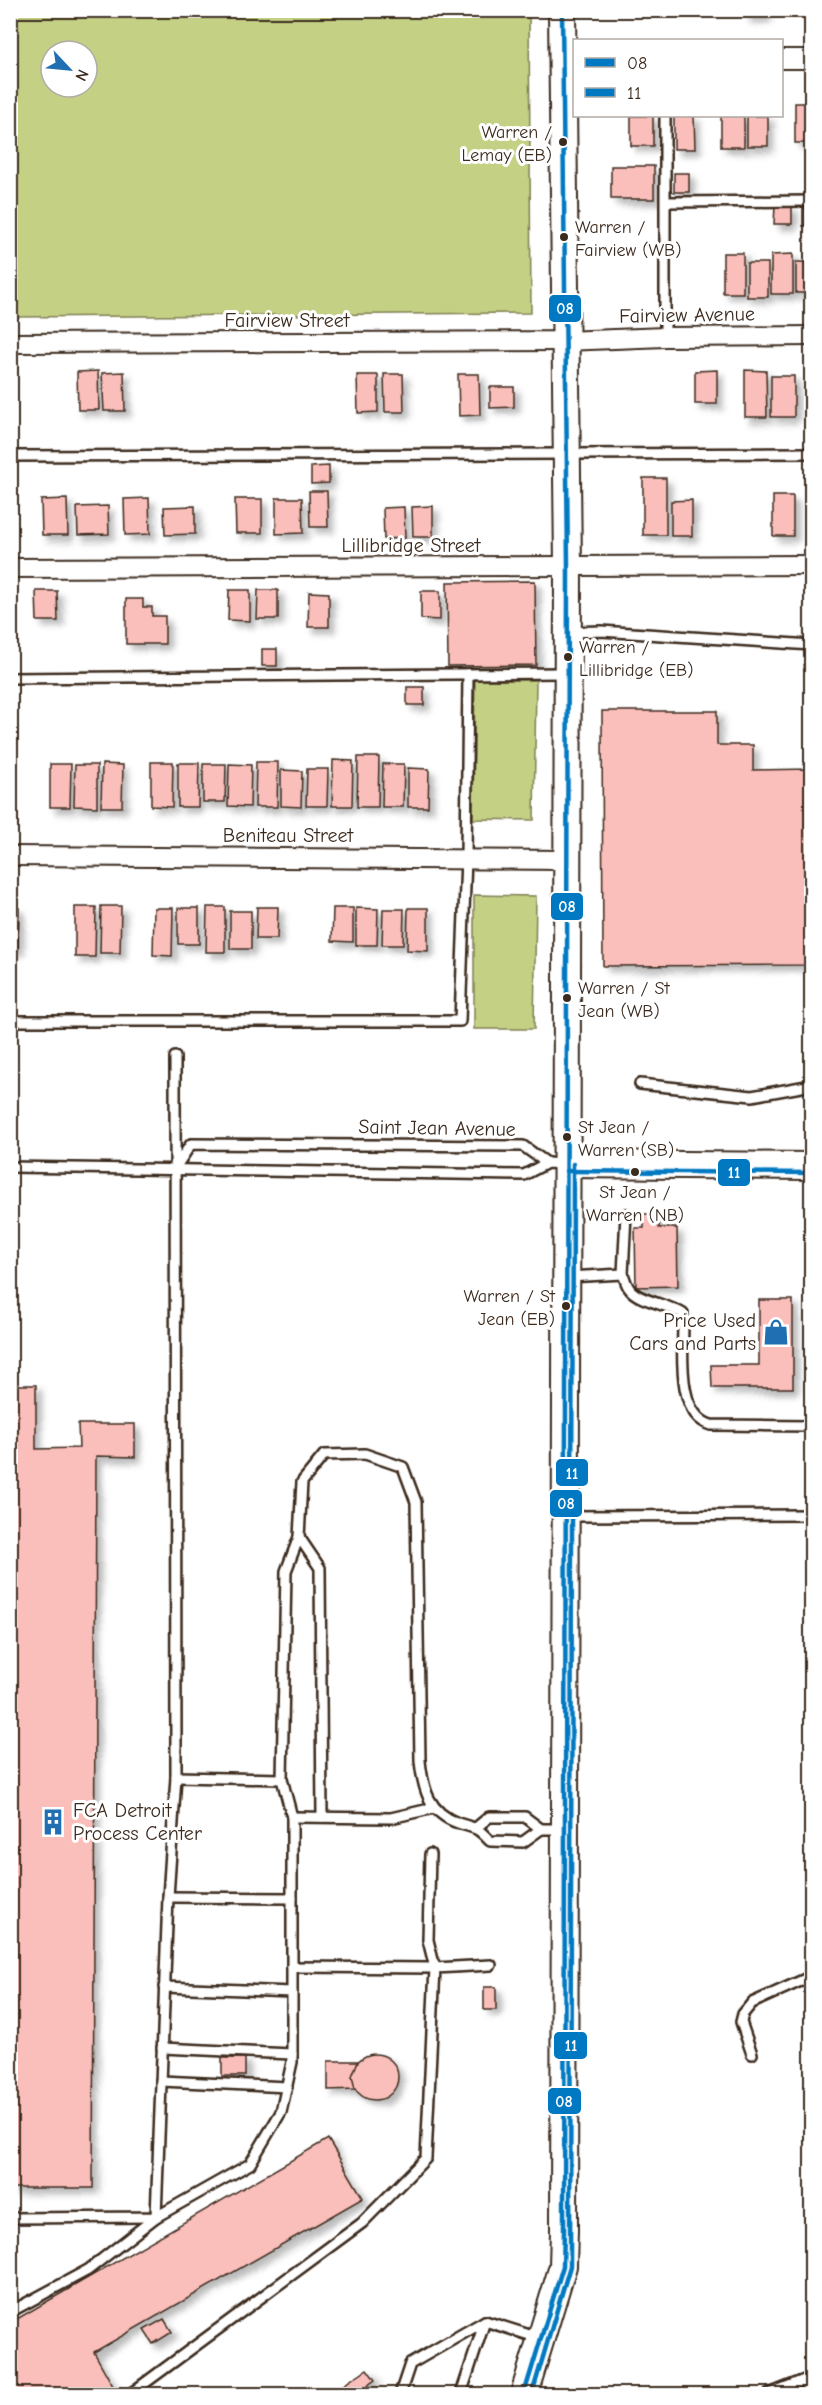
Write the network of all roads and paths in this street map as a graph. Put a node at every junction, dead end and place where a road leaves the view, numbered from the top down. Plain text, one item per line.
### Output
1 (562, 10) edge
2 (783, 59) edge
3 (812, 59) edge
4 (568, 61) edge
5 (665, 117) edge
6 (812, 201) edge
7 (666, 202) junction
8 (812, 336) edge
9 (665, 337) junction
10 (564, 341) junction
11 (10, 343) edge
12 (566, 453) junction
13 (812, 453) edge
14 (10, 456) edge
15 (812, 565) edge
16 (568, 567) junction
17 (10, 568) edge
18 (567, 632) junction
19 (812, 645) edge
20 (567, 673) junction
21 (468, 674) junction
22 (10, 678) edge
23 (10, 856) edge
24 (466, 858) junction
25 (566, 860) junction
26 (10, 1021) edge
27 (175, 1058) dead end
28 (640, 1084) dead end
29 (812, 1085) edge
30 (557, 1163) junction
31 (812, 1166) edge
32 (10, 1167) edge
33 (175, 1168) junction
34 (626, 1214) dead end
35 (623, 1274) junction
36 (566, 1277) junction
37 (810, 1426) dead end
38 (812, 1515) edge
39 (566, 1516) junction
40 (299, 1537) junction
41 (176, 1777) junction
42 (282, 1779) junction
43 (434, 1808) junction
44 (292, 1817) junction
45 (322, 1817) junction
46 (477, 1827) junction
47 (553, 1829) junction
48 (430, 1854) dead end
49 (168, 1897) junction
50 (292, 1898) junction
51 (491, 1965) dead end
52 (292, 1967) junction
53 (435, 1968) junction
54 (812, 1976) edge
55 (164, 1988) junction
56 (292, 1992) junction
57 (162, 2048) junction
58 (292, 2054) junction
59 (752, 2054) dead end
60 (161, 2081) junction
61 (287, 2087) junction
62 (156, 2217) junction
63 (10, 2218) edge
64 (10, 2312) edge
65 (485, 2321) junction
66 (541, 2339) junction
67 (812, 2377) edge
68 (130, 2394) edge
69 (400, 2394) edge
70 (461, 2394) edge
71 (524, 2394) edge
72 (769, 2394) edge

1 - 4 main road
2 - 3 street
4 - 10 main road
5 - 7 lane
6 - 7 lane
7 - 9 lane
8 - 9 street, Fairview Avenue
9 - 10 street, Fairview Avenue
10 - 11 street, Fairview Street
10 - 12 main road
12 - 13 lane
12 - 14 lane
12 - 16 main road
15 - 16 street, Lillibridge Street
16 - 17 street, Lillibridge Street
16 - 18 main road
18 - 19 lane
18 - 20 main road
20 - 21 lane
20 - 25 main road
21 - 22 lane
21 - 24 lane
23 - 24 street, Beniteau Street
24 - 25 street, Beniteau Street
24 - 26 lane
25 - 30 main road
27 - 33 lane
28 - 29 lane
30 - 31 main road
30 - 33 lane
30 - 33 lane, Saint Jean Avenue
30 - 36 main road
32 - 33 lane
33 - 41 lane
34 - 35 lane
35 - 36 lane
35 - 37 lane
36 - 39 main road
38 - 39 lane
39 - 47 main road
40 - 42 lane
40 - 43 lane
40 - 45 lane
41 - 42 lane
41 - 49 lane
42 - 44 lane
43 - 45 lane
43 - 46 lane
44 - 45 lane
44 - 50 lane
46 - 47 lane
46 - 47 lane
47 - 66 main road
48 - 53 lane
49 - 50 lane
49 - 55 lane
50 - 52 lane
51 - 53 lane
52 - 53 lane
52 - 56 lane
53 - 68 lane
54 - 59 lane
55 - 56 lane
55 - 57 lane
56 - 58 lane
57 - 58 lane
57 - 60 lane
58 - 61 lane
60 - 61 lane
60 - 62 lane
61 - 62 lane
62 - 63 lane
62 - 64 lane
65 - 66 lane
65 - 69 lane
65 - 70 lane
66 - 71 main road
67 - 72 lane

